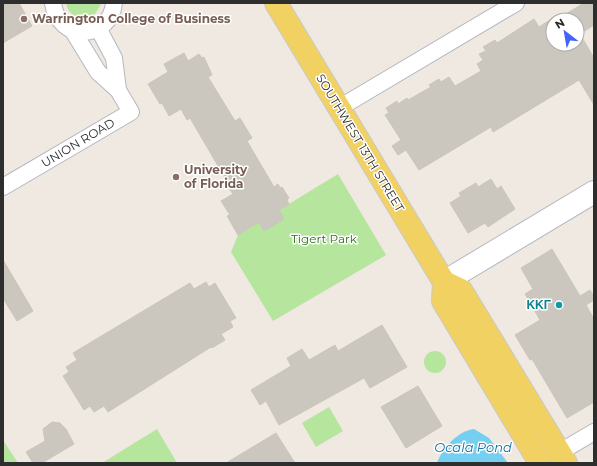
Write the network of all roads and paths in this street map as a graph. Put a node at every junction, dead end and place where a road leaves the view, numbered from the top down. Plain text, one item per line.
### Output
1 (53, 3) edge
2 (114, 3) edge
3 (276, 3) edge
4 (516, 3) edge
5 (98, 28) junction
6 (73, 31) junction
7 (118, 90) junction
8 (339, 108) junction
9 (3, 187) edge
10 (594, 192) edge
11 (444, 282) junction
12 (594, 432) edge
13 (563, 458) edge
14 (540, 463) edge

1 - 6 street, UNION ROAD
2 - 5 street
3 - 8 main road, SOUTHWEST 13TH STREET
4 - 8 street
5 - 6 street
5 - 7 street, UNION ROAD
6 - 7 street, UNION ROAD
7 - 9 street, UNION ROAD
8 - 11 main road, SOUTHWEST 13TH STREET
10 - 11 street
11 - 13 main road
11 - 14 main road
12 - 13 street

